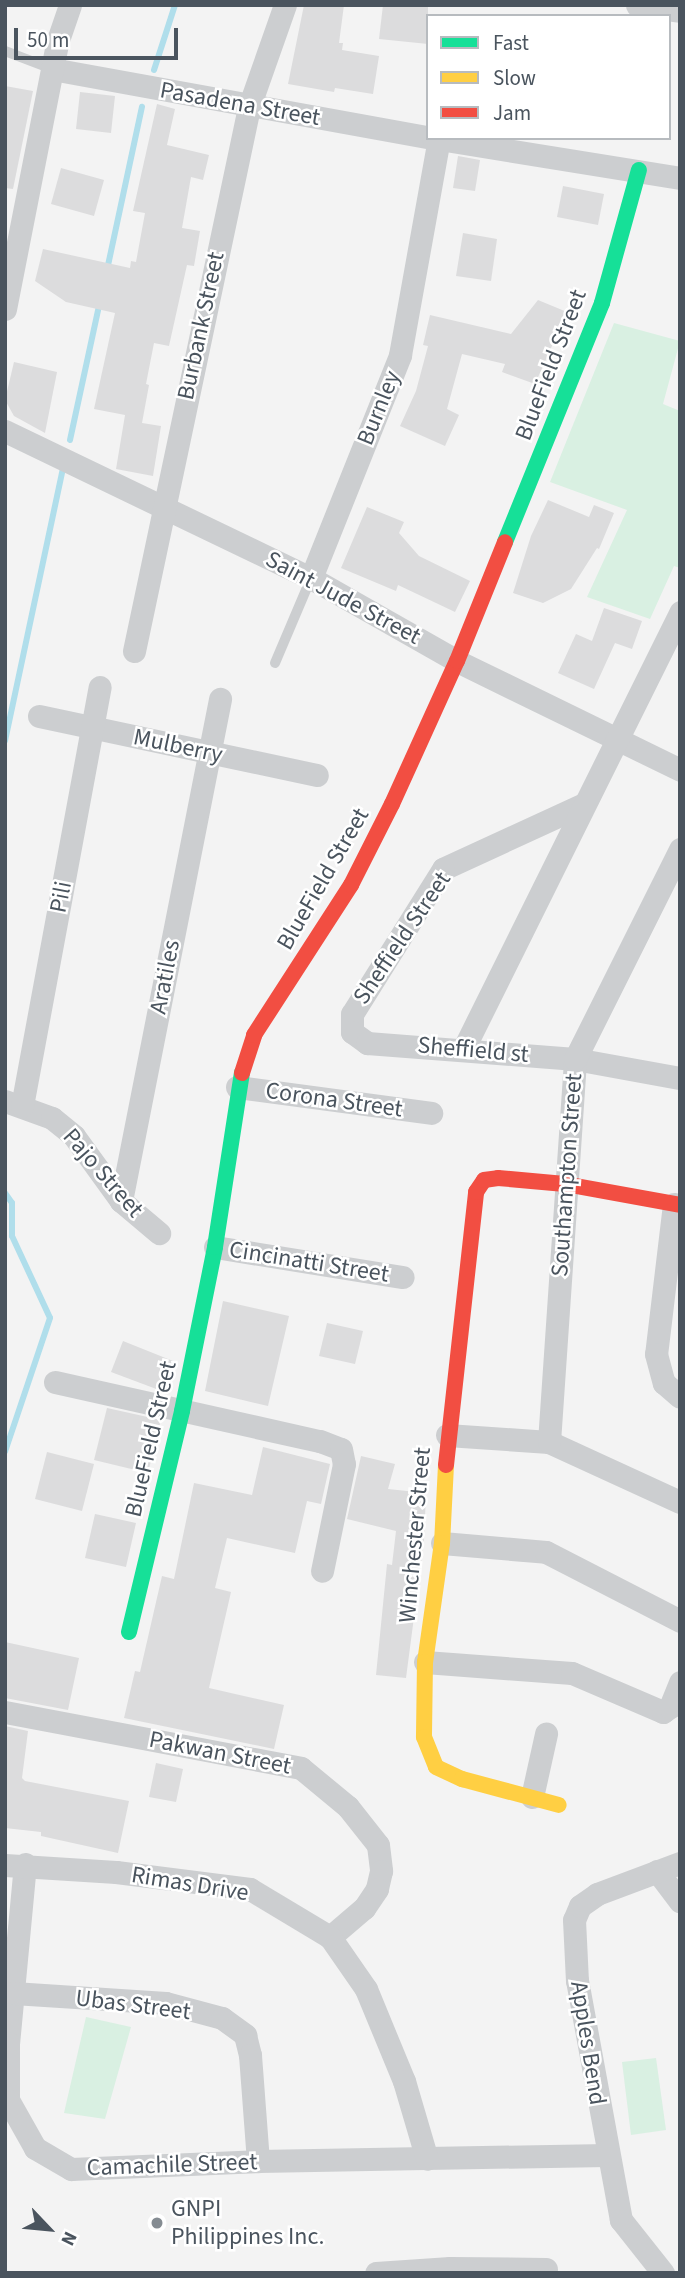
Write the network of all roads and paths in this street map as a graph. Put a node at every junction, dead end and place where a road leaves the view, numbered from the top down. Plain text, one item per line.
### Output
1 (70, 5) edge
2 (285, 5) edge
3 (637, 5) edge
4 (680, 11) edge
5 (5, 51) edge
6 (52, 69) junction
7 (249, 107) junction
8 (426, 137) edge
9 (439, 140) edge
10 (445, 140) edge
11 (639, 170) junction
12 (680, 178) edge
13 (8, 276) edge
14 (5, 309) edge
15 (5, 431) edge
16 (162, 505) junction
17 (311, 578) junction
18 (678, 619) edge
19 (134, 651) dead end
20 (457, 661) junction
21 (275, 663) dead end
22 (100, 687) dead end
23 (220, 699) dead end
24 (39, 716) dead end
25 (92, 727) junction
26 (617, 739) junction
27 (210, 752) junction
28 (680, 770) edge
29 (317, 775) dead end
30 (584, 804) junction
31 (680, 849) edge
32 (352, 1032) joint
33 (464, 1048) junction
34 (575, 1059) junction
35 (678, 1074) edge
36 (237, 1087) junction
37 (14, 1104) edge
38 (431, 1113) dead end
39 (565, 1184) junction
40 (121, 1201) junction
41 (677, 1205) edge
42 (159, 1233) dead end
43 (215, 1247) junction
44 (403, 1277) dead end
45 (55, 1382) dead end
46 (680, 1397) edge
47 (182, 1411) junction
48 (447, 1435) junction
49 (549, 1442) junction
50 (680, 1502) edge
51 (442, 1543) junction
52 (322, 1571) dead end
53 (680, 1621) edge
54 (129, 1632) dead end
55 (425, 1662) junction
56 (680, 1682) edge
57 (5, 1712) edge
58 (546, 1734) dead end
59 (532, 1797) junction
60 (559, 1805) dead end
61 (680, 1863) edge
62 (15, 1864) edge
63 (657, 1871) junction
64 (680, 1900) edge
65 (330, 1937) junction
66 (13, 1993) junction
67 (607, 2155) junction
68 (427, 2159) junction
69 (258, 2161) junction
70 (546, 2269) dead end
71 (450, 2270) edge
72 (376, 2273) edge
73 (663, 2273) edge

1 - 6 street
2 - 7 street, Burbank Street
3 - 4 street
5 - 6 lane
6 - 7 street, Pasadena Street
6 - 13 street
7 - 8 street, Pasadena Street
7 - 16 street, Burbank Street
9 - 17 street, Burnley
10 - 11 street
11 - 12 street
11 - 20 street, BlueField Street
13 - 14 street
15 - 16 street, Saint Jude Street
16 - 17 street, Saint Jude Street
16 - 19 street, Burbank Street
17 - 20 street, Saint Jude Street
17 - 21 lane, Burnley
18 - 26 street
20 - 26 street, Saint Jude Street
20 - 36 street, BlueField Street
22 - 25 street, Pili
23 - 27 street, Aratiles
24 - 25 street, Mulberry
25 - 27 street, Mulberry
25 - 37 street, Pili
26 - 28 street, Saint Jude Street
26 - 30 street
27 - 29 street, Mulberry
27 - 40 street, Aratiles
30 - 32 street, Sheffield Street
30 - 33 street
31 - 34 street, Southampton Street
32 - 33 street, Sheffield st
33 - 34 street, Sheffield st
34 - 35 street, Sheffield st
34 - 39 street, Southampton Street
36 - 38 street, Corona Street
36 - 43 street, BlueField Street
37 - 40 street, Pajo Street
39 - 41 street
39 - 48 street, Winchester Street
39 - 49 street, Southampton Street
40 - 42 street, Pajo Street
41 - 46 street
43 - 44 street, Cincinatti Street
43 - 47 street, BlueField Street
45 - 47 street
47 - 52 street
47 - 54 street, BlueField Street
48 - 49 street
48 - 51 street, Winchester Street
49 - 50 street
51 - 53 street
51 - 55 street, Winchester Street
55 - 56 street
55 - 59 street, Winchester Street
57 - 65 street, Pakwan Street
58 - 59 street
59 - 60 street, Winchester Street
61 - 63 street, Apples Bend
62 - 65 street, Rimas Drive
62 - 66 street, Camachile Street
63 - 64 street
63 - 67 street, Apples Bend
65 - 68 street, Rimas Drive
66 - 69 street, Ubas Street
66 - 69 street, Camachile Street
67 - 68 street, Camachile Street
67 - 73 street, Apples Bend
68 - 69 street, Camachile Street
70 - 71 street
71 - 72 street

